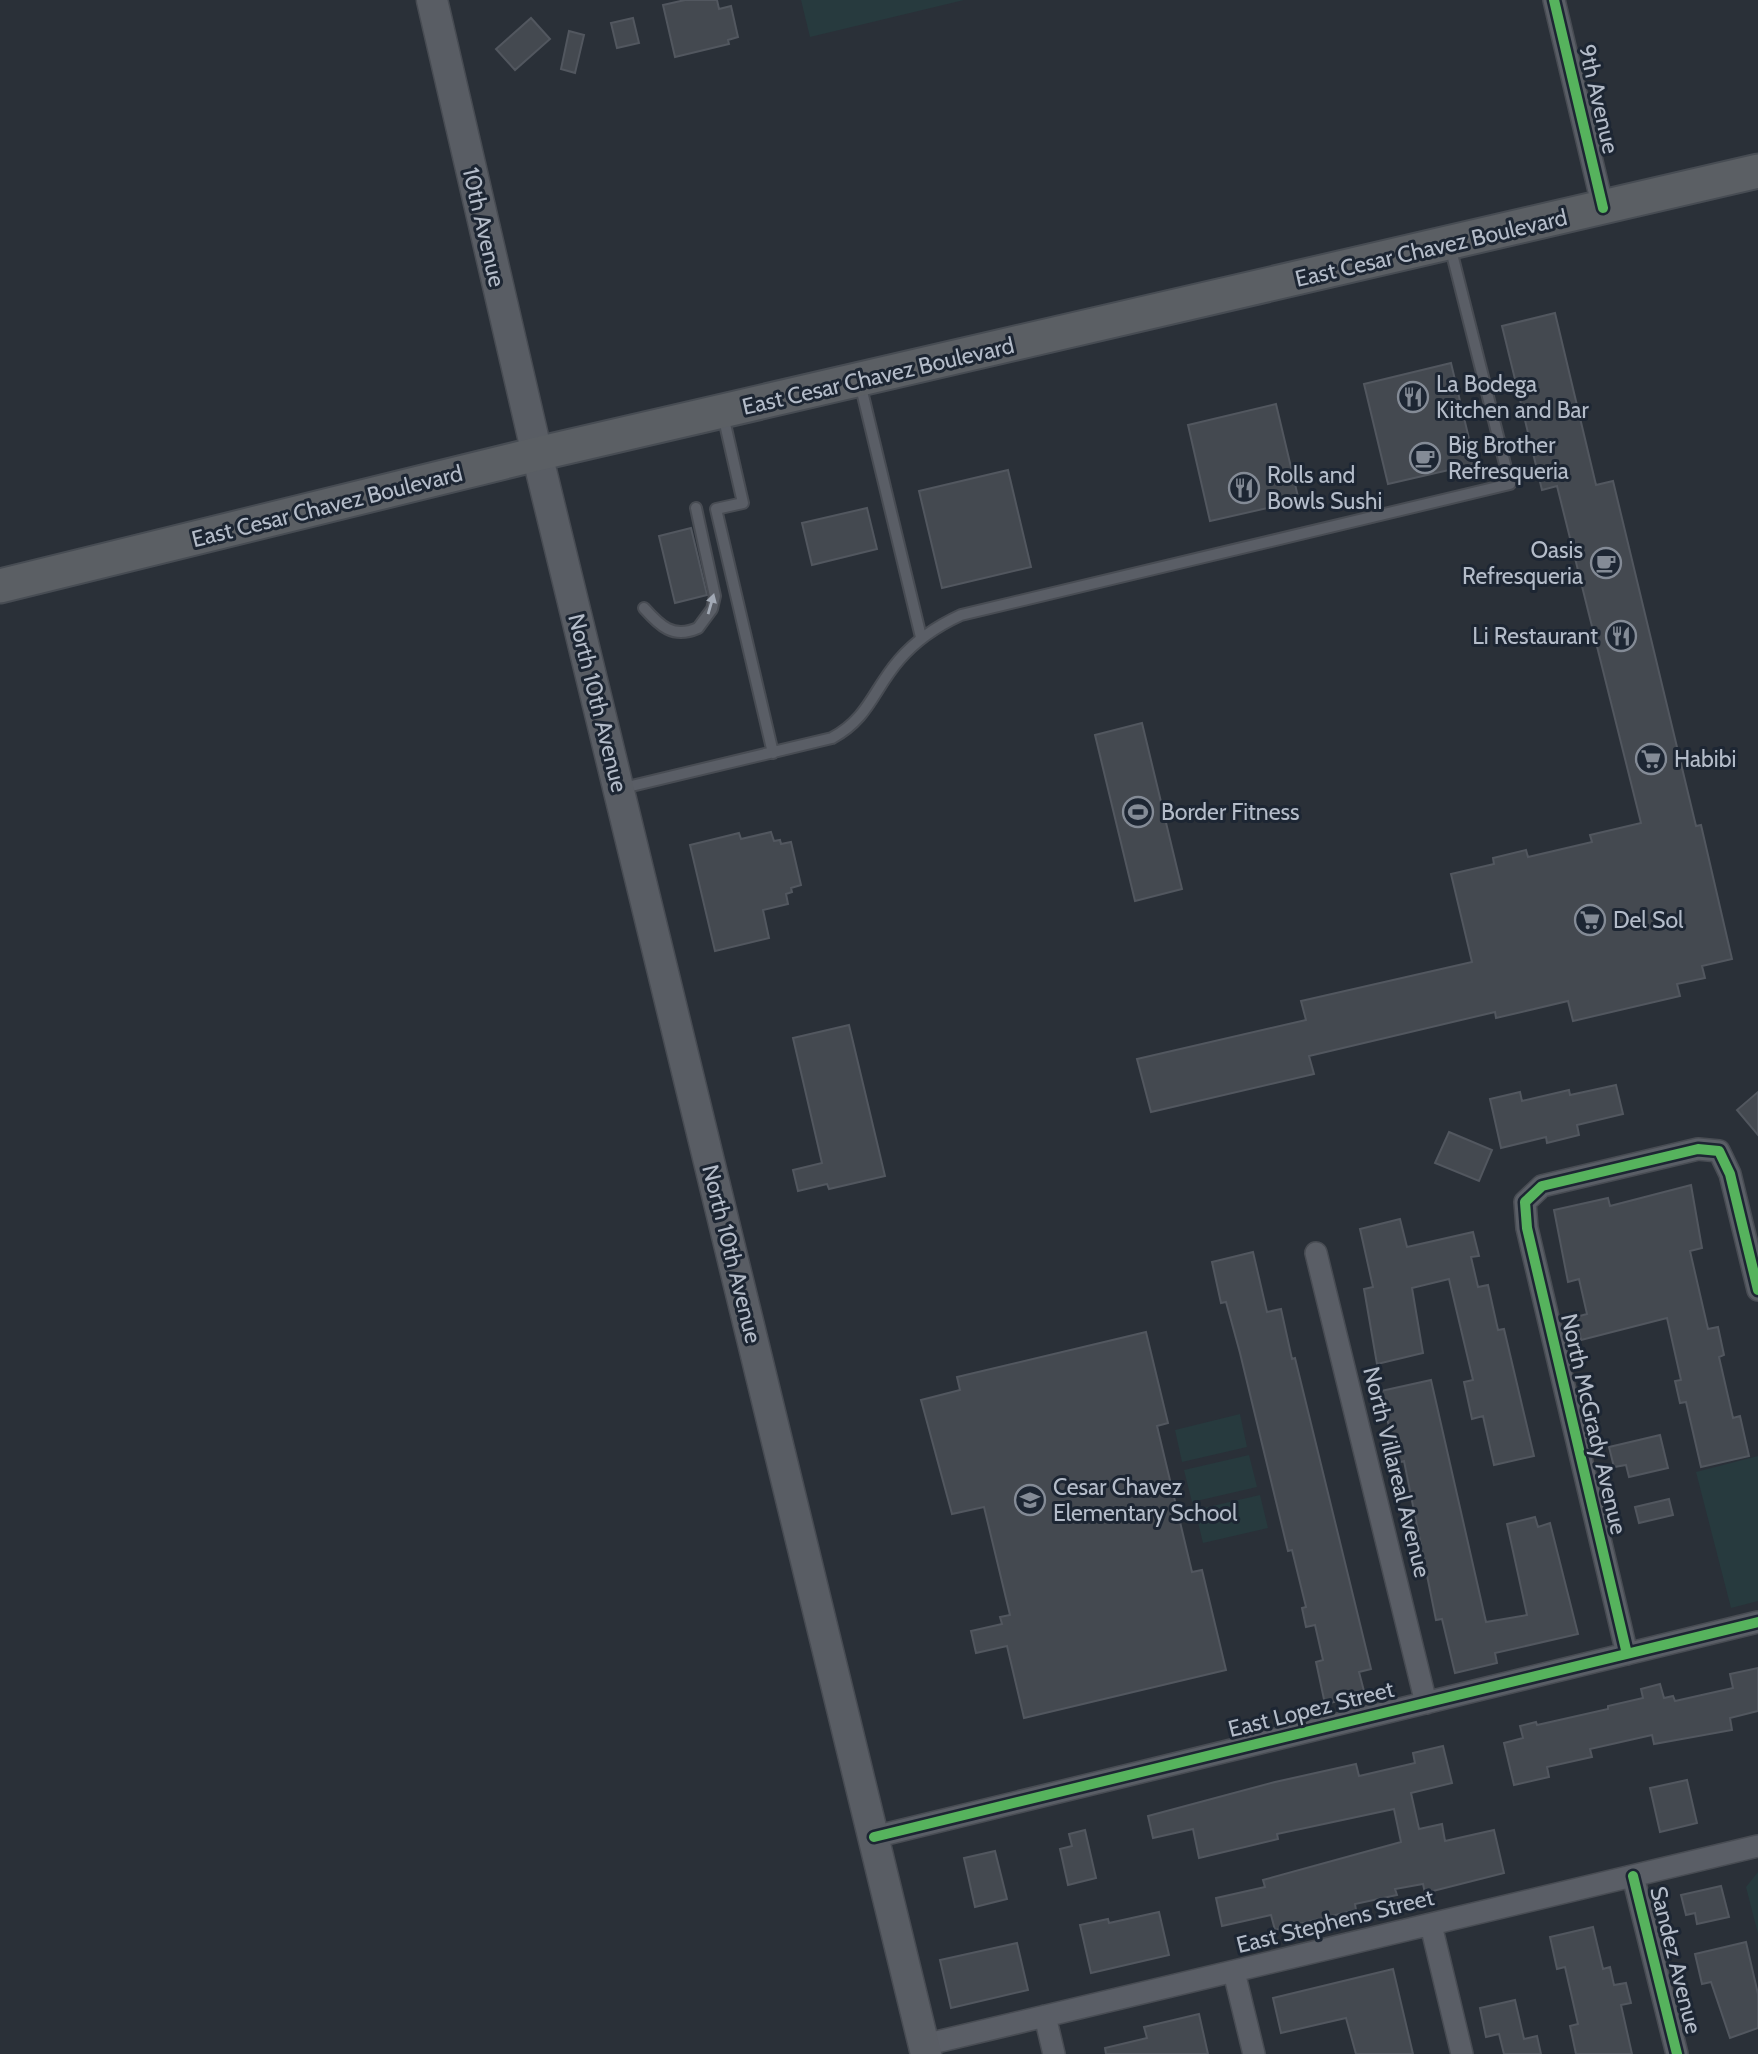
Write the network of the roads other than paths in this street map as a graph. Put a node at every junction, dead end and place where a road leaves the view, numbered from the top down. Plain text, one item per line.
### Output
1 (432, 0) edge
2 (1554, 0) edge
3 (1758, 171) edge
4 (1603, 208) junction
5 (1450, 243) junction
6 (860, 380) junction
7 (722, 412) junction
8 (537, 454) junction
9 (696, 508) dead end
10 (0, 586) edge
11 (644, 608) dead end
12 (921, 637) junction
13 (773, 753) junction
14 (620, 789) junction
15 (1316, 1253) dead end
16 (1758, 1290) edge
17 (1758, 1622) edge
18 (1627, 1654) junction
19 (1426, 1703) junction
20 (874, 1837) junction
21 (1758, 1846) edge
22 (1633, 1876) junction
23 (1431, 1924) junction
24 (1234, 1972) junction
25 (1045, 2016) junction
26 (925, 2049) edge
27 (1054, 2054) edge
28 (1254, 2054) edge
29 (1462, 2054) edge
30 (1677, 2054) edge

1 - 8 main road, 10th Avenue
2 - 4 street, 9th Avenue
3 - 4 highway, East Cesar Chavez Boulevard
4 - 5 highway, East Cesar Chavez Boulevard
5 - 6 highway, East Cesar Chavez Boulevard
5 - 12 lane
6 - 7 highway, East Cesar Chavez Boulevard
6 - 12 lane
7 - 8 highway, East Cesar Chavez Boulevard
7 - 13 lane
8 - 10 highway, East Cesar Chavez Boulevard
8 - 14 main road, North 10th Avenue
11 -> 9 lane
12 - 13 lane
13 - 14 lane
14 - 20 main road, North 10th Avenue
15 - 19 street, North Villareal Avenue
16 - 18 street, North McGrady Avenue
17 - 18 street, East Lopez Street
18 - 19 street, East Lopez Street
19 - 20 street, East Lopez Street
20 - 26 main road, North 10th Avenue
21 - 22 street, East Stephens Street
22 - 23 street, East Stephens Street
22 - 30 street, Sandez Avenue
23 - 24 street, East Stephens Street
23 - 29 street
24 - 25 street, East Stephens Street
24 - 28 street
25 - 26 street, East Stephens Street
25 - 27 street

